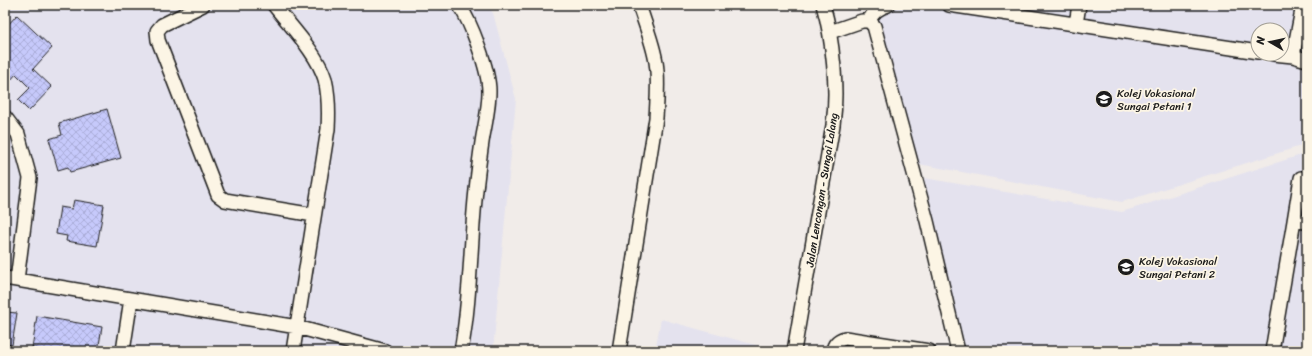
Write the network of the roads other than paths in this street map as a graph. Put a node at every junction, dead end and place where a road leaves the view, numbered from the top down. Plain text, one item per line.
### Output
1 (203, 5) edge
2 (274, 5) edge
3 (459, 5) edge
4 (639, 5) edge
5 (823, 5) edge
6 (888, 5) edge
7 (955, 5) edge
8 (1079, 5) edge
9 (1303, 5) edge
10 (869, 21) junction
11 (1076, 24) junction
12 (830, 32) junction
13 (1250, 51) edge
14 (1290, 56) edge
15 (1293, 56) junction
16 (1307, 60) edge
17 (5, 117) edge
18 (1301, 178) dead end
19 (314, 215) junction
20 (1300, 221) edge
21 (11, 279) edge
22 (131, 299) junction
23 (297, 327) junction
24 (123, 351) edge
25 (293, 351) edge
26 (385, 351) edge
27 (461, 351) edge
28 (619, 351) edge
29 (794, 351) edge
30 (833, 351) edge
31 (929, 351) edge
32 (958, 351) edge
33 (1272, 351) edge

1 - 19 street
2 - 19 street
3 - 27 street
4 - 28 street
5 - 12 street, Jalan Lencongan - Sungai Lalang
6 - 10 street
7 - 11 street
8 - 11 street
9 - 15 street
10 - 12 street
10 - 32 street
11 - 13 street
12 - 29 street, Jalan Lencongan - Sungai Lalang
14 - 15 street
15 - 16 street
17 - 21 street
18 - 20 street
19 - 23 street
20 - 33 street
21 - 22 street
22 - 23 street
22 - 24 street
23 - 25 street
23 - 26 street
30 - 31 street

